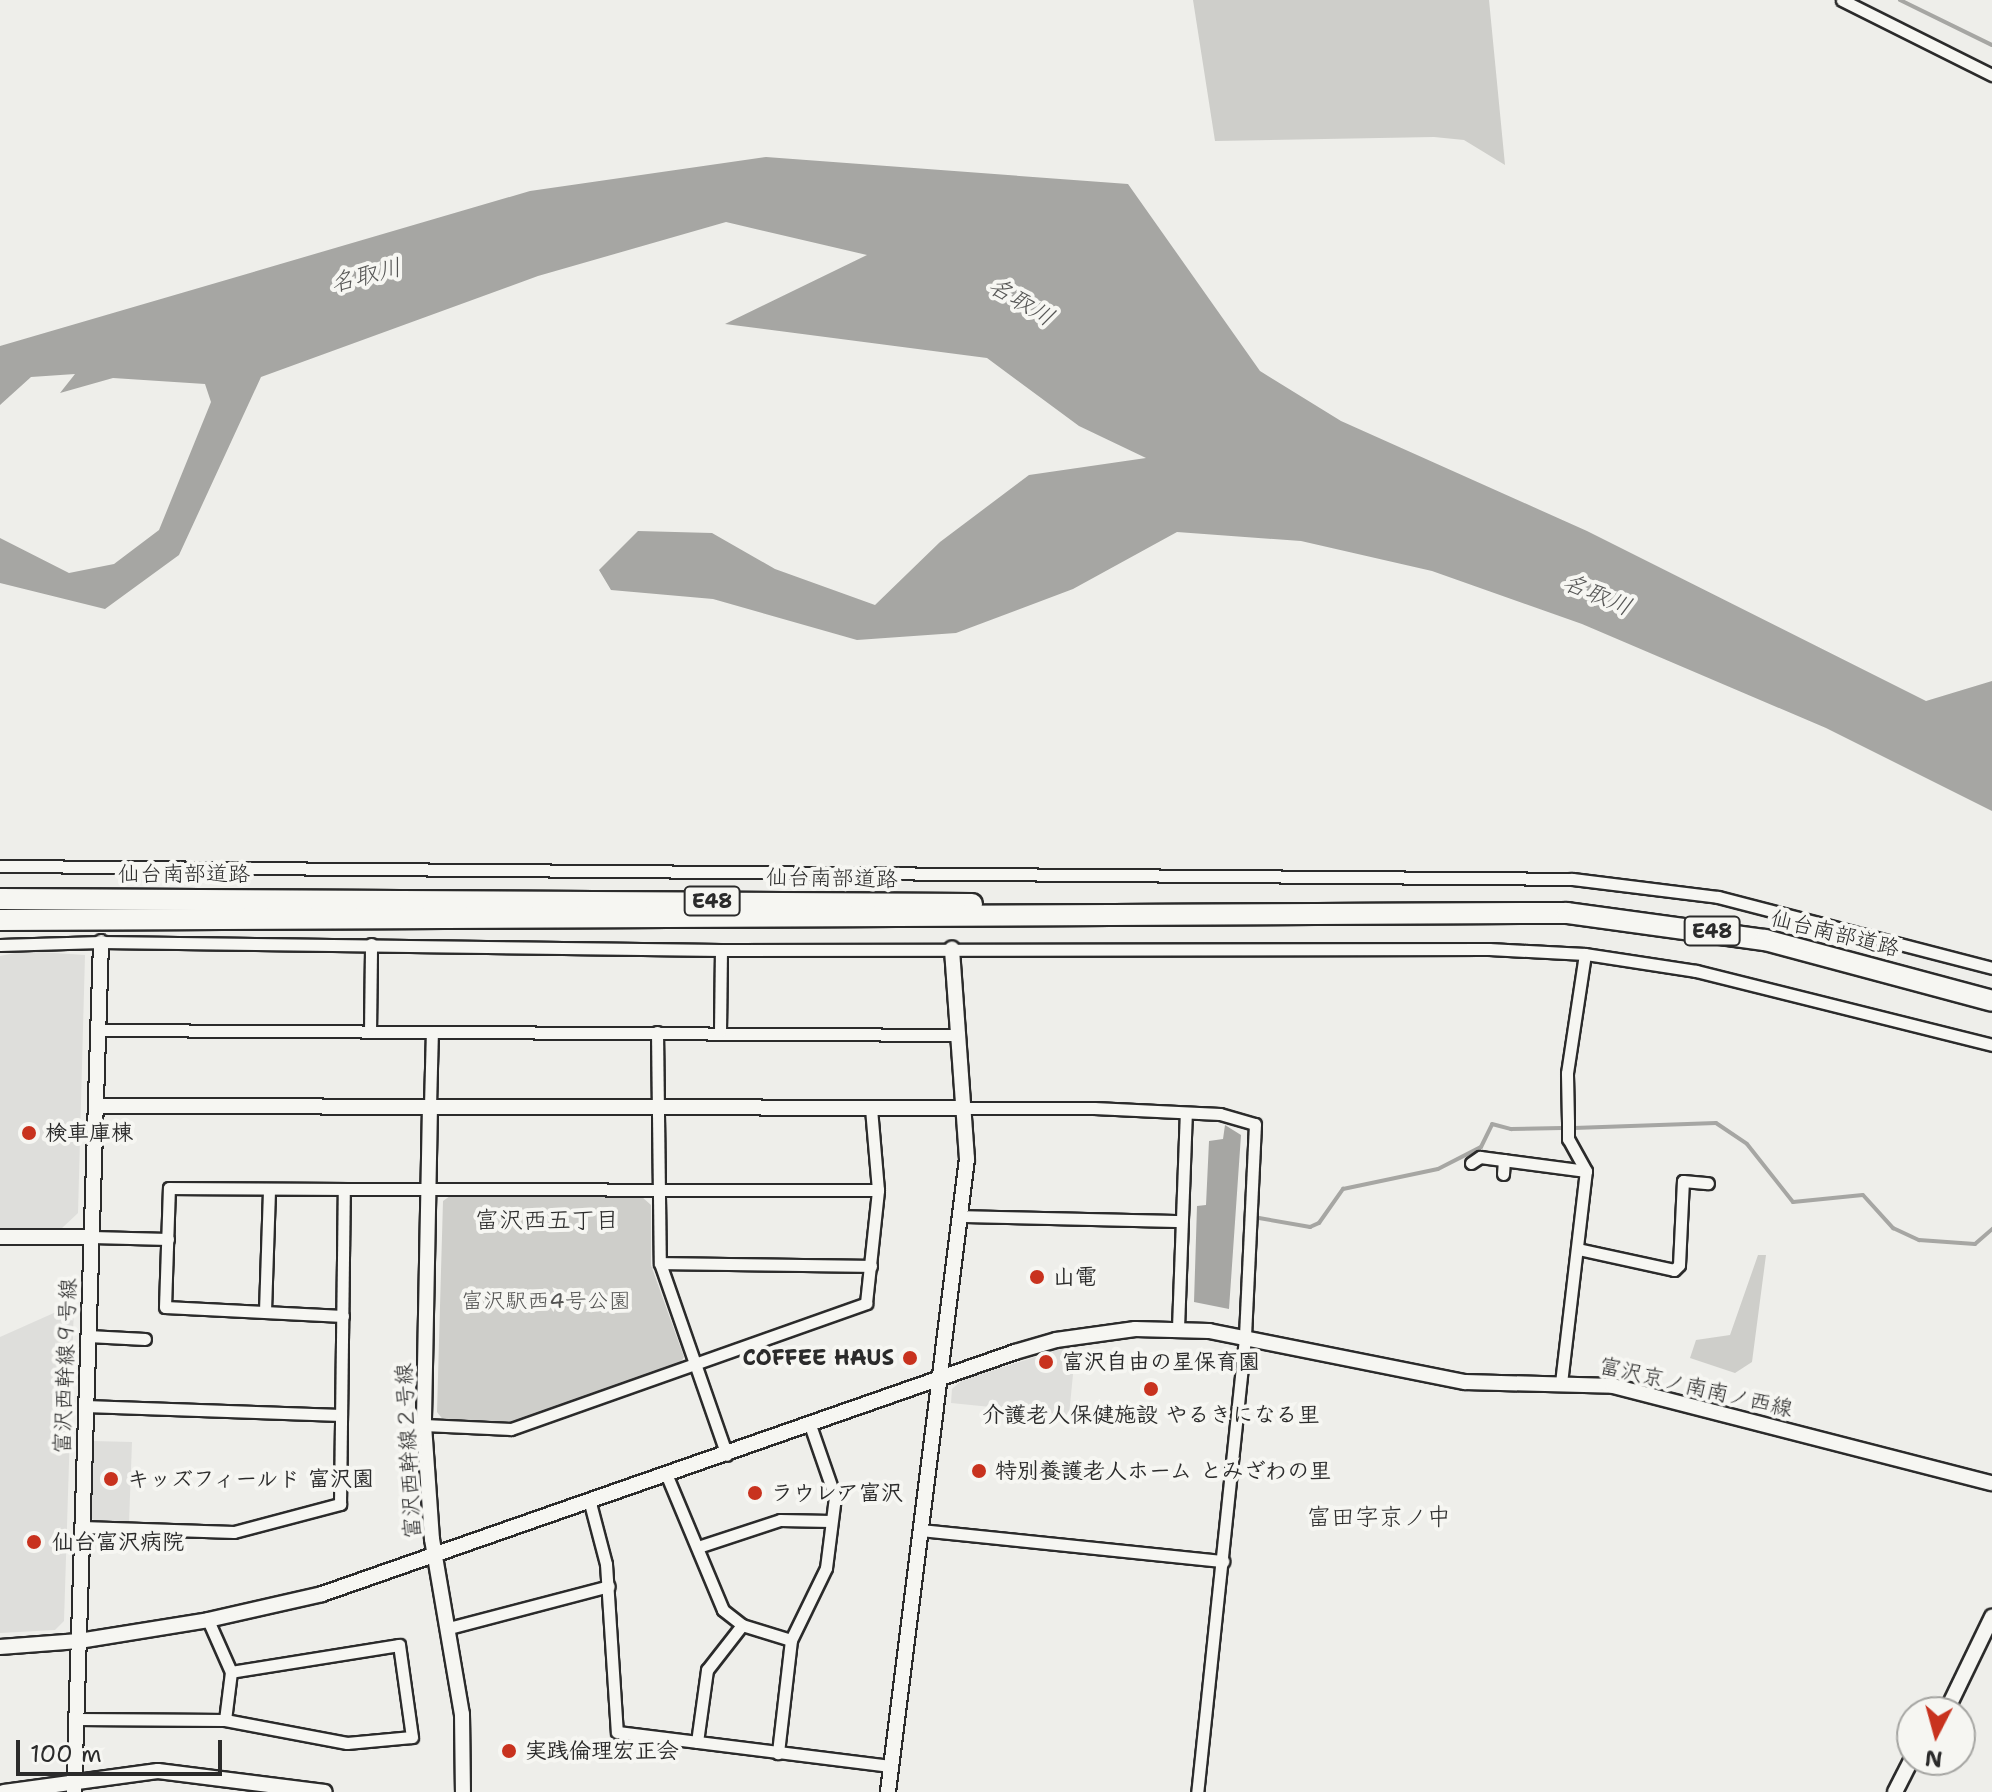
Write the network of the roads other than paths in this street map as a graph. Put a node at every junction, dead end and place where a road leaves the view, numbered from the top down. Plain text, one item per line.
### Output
1 (1842, 0) edge
2 (1992, 75) edge
3 (0, 866) edge
4 (0, 899) edge
5 (1424, 910) junction
6 (0, 920) edge
7 (101, 942) junction
8 (371, 944) junction
9 (0, 945) edge
10 (952, 949) junction
11 (721, 950) junction
12 (1585, 954) junction
13 (1992, 968) edge
14 (1992, 1001) edge
15 (99, 1030) junction
16 (720, 1031) junction
17 (370, 1032) junction
18 (432, 1032) junction
19 (657, 1032) junction
20 (959, 1035) junction
21 (1992, 1045) edge
22 (97, 1106) junction
23 (430, 1106) junction
24 (658, 1107) junction
25 (871, 1108) junction
26 (962, 1108) junction
27 (1186, 1114) junction
28 (1504, 1160) junction
29 (1471, 1163) dead end
30 (1586, 1171) junction
31 (1503, 1174) dead end
32 (1708, 1183) dead end
33 (269, 1189) junction
34 (344, 1189) junction
35 (428, 1190) junction
36 (658, 1190) junction
37 (878, 1190) junction
38 (960, 1216) junction
39 (1181, 1221) junction
40 (0, 1237) edge
41 (92, 1237) junction
42 (168, 1239) junction
43 (1578, 1249) junction
44 (660, 1263) junction
45 (871, 1266) junction
46 (265, 1311) junction
47 (343, 1316) junction
48 (1178, 1328) junction
49 (88, 1336) junction
50 (1245, 1338) junction
51 (145, 1339) dead end
52 (694, 1365) junction
53 (939, 1381) junction
54 (1561, 1383) junction
55 (85, 1406) junction
56 (341, 1415) junction
57 (424, 1425) junction
58 (810, 1425) junction
59 (727, 1455) junction
60 (667, 1476) junction
61 (1992, 1483) edge
62 (590, 1503) junction
63 (831, 1521) junction
64 (82, 1527) junction
65 (921, 1530) junction
66 (698, 1547) junction
67 (435, 1556) junction
68 (1223, 1561) junction
69 (609, 1586) junction
70 (1992, 1617) edge
71 (208, 1620) junction
72 (742, 1625) junction
73 (449, 1628) junction
74 (791, 1640) junction
75 (79, 1641) junction
76 (0, 1647) edge
77 (231, 1672) junction
78 (1954, 1696) edge
79 (77, 1719) junction
80 (225, 1720) junction
81 (697, 1742) junction
82 (778, 1753) junction
83 (891, 1766) junction
84 (74, 1785) edge
85 (4, 1792) edge
86 (325, 1792) edge
87 (463, 1792) edge
88 (888, 1792) edge
89 (1197, 1792) edge

1 - 2 street
3 - 13 street
4 - 5 highway, 仙台南部道路 / E48
5 - 6 highway, 仙台南部道路 / E48
5 - 14 highway, 仙台南部道路 / E48
7 - 8 street
7 - 9 street
7 - 15 street, 富沢西幹線９号線
8 - 11 street
8 - 17 street
10 - 11 street
10 - 12 street
10 - 20 street
11 - 16 street
12 - 21 street
12 - 30 street
15 - 17 street
15 - 22 street, 富沢西幹線９号線
16 - 19 street
16 - 20 street
17 - 18 street
18 - 19 street
18 - 23 street
19 - 24 street
20 - 26 street
22 - 23 street
22 - 41 street, 富沢西幹線９号線
23 - 24 street
23 - 35 street, 富沢西幹線２号線
24 - 25 street
24 - 36 street
25 - 26 street
25 - 37 street
26 - 27 street
26 - 38 street
27 - 39 street
27 - 50 street
28 - 29 street
28 - 30 street
28 - 31 street
30 - 43 street
32 - 43 street
33 - 34 street
33 - 42 street
33 - 46 street
34 - 35 street
34 - 47 street
35 - 36 street
35 - 57 street, 富沢西幹線２号線
36 - 37 street
36 - 44 street
37 - 45 street
38 - 39 street
38 - 53 street
39 - 48 street
40 - 41 street
41 - 42 street
41 - 49 street, 富沢西幹線９号線
42 - 46 street
43 - 54 street
44 - 45 street
44 - 52 street
45 - 52 street
46 - 47 street
47 - 56 street
48 - 50 street, 富沢京ノ南南ノ西線
48 - 53 street, 富沢京ノ南南ノ西線
49 - 51 street
49 - 55 street, 富沢西幹線９号線
50 - 54 street, 富沢京ノ南南ノ西線
50 - 68 street
52 - 57 street
52 - 59 street
53 - 58 street, 富沢京ノ南南ノ西線
53 - 65 street
54 - 61 street, 富沢京ノ南南ノ西線
55 - 56 street
55 - 64 street, 富沢西幹線９号線
56 - 64 street
57 - 67 street, 富沢西幹線２号線
58 - 59 street, 富沢京ノ南南ノ西線
58 - 63 street
59 - 60 street, 富沢京ノ南南ノ西線
60 - 62 street, 富沢京ノ南南ノ西線
60 - 66 street
62 - 67 street, 富沢京ノ南南ノ西線
62 - 69 street
63 - 66 street
63 - 74 street
64 - 75 street, 富沢西幹線９号線
65 - 68 street
65 - 83 street
66 - 72 street
67 - 71 street, 富沢京ノ南南ノ西線
67 - 73 street, 富沢西幹線２号線
68 - 89 street
69 - 73 street
69 - 81 street
70 - 78 street
71 - 75 street, 富沢京ノ南南ノ西線
71 - 77 street
72 - 74 street
72 - 81 street
73 - 87 street, 富沢西幹線２号線
74 - 82 street
75 - 76 street, 富沢京ノ南南ノ西線
75 - 79 street, 富沢西幹線９号線
77 - 80 street
77 - 80 street
79 - 80 street
79 - 84 street, 富沢西幹線９号線
81 - 82 street
82 - 83 street
83 - 88 street
84 - 85 street
84 - 86 street

